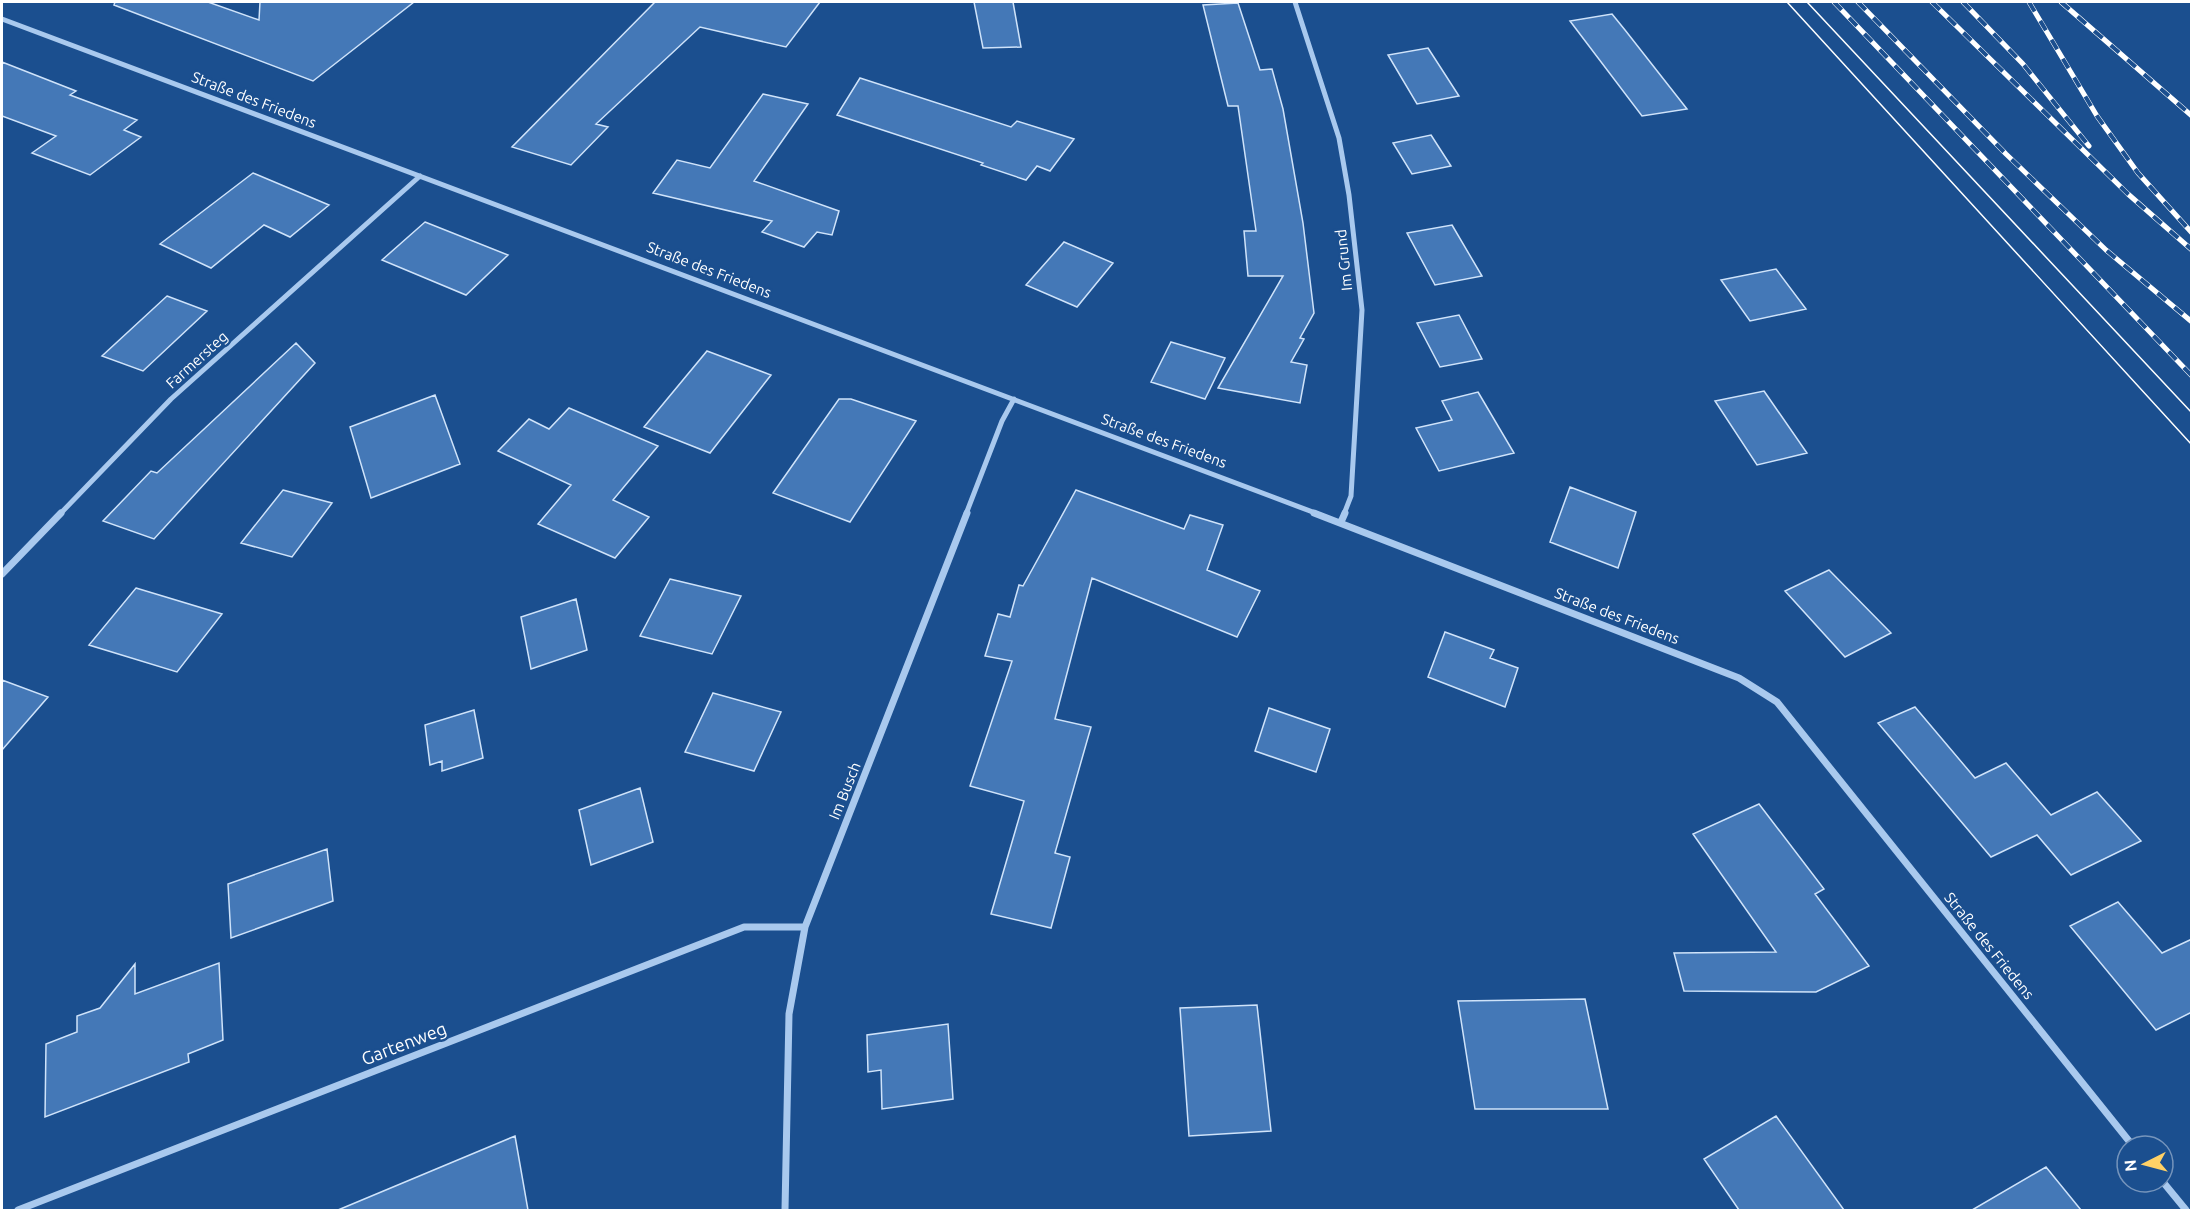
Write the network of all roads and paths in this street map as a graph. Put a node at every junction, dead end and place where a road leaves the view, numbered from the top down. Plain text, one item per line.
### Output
1 (1294, 2) edge
2 (2, 19) edge
3 (420, 176) junction
4 (1014, 399) junction
5 (1341, 522) junction
6 (2, 574) edge
7 (805, 927) junction
8 (2123, 1134) edge
9 (2173, 1194) edge
10 (18, 1210) edge
11 (785, 1210) edge
12 (2186, 1210) edge

1 - 5 street, Im Grund
2 - 3 street, Straße des Friedens
3 - 4 street, Straße des Friedens
3 - 6 street, Farmersteg
4 - 5 street, Straße des Friedens
4 - 7 street, Im Busch
5 - 8 street, Straße des Friedens
7 - 10 street, Gartenweg
7 - 11 street, Im Busch
9 - 12 street

